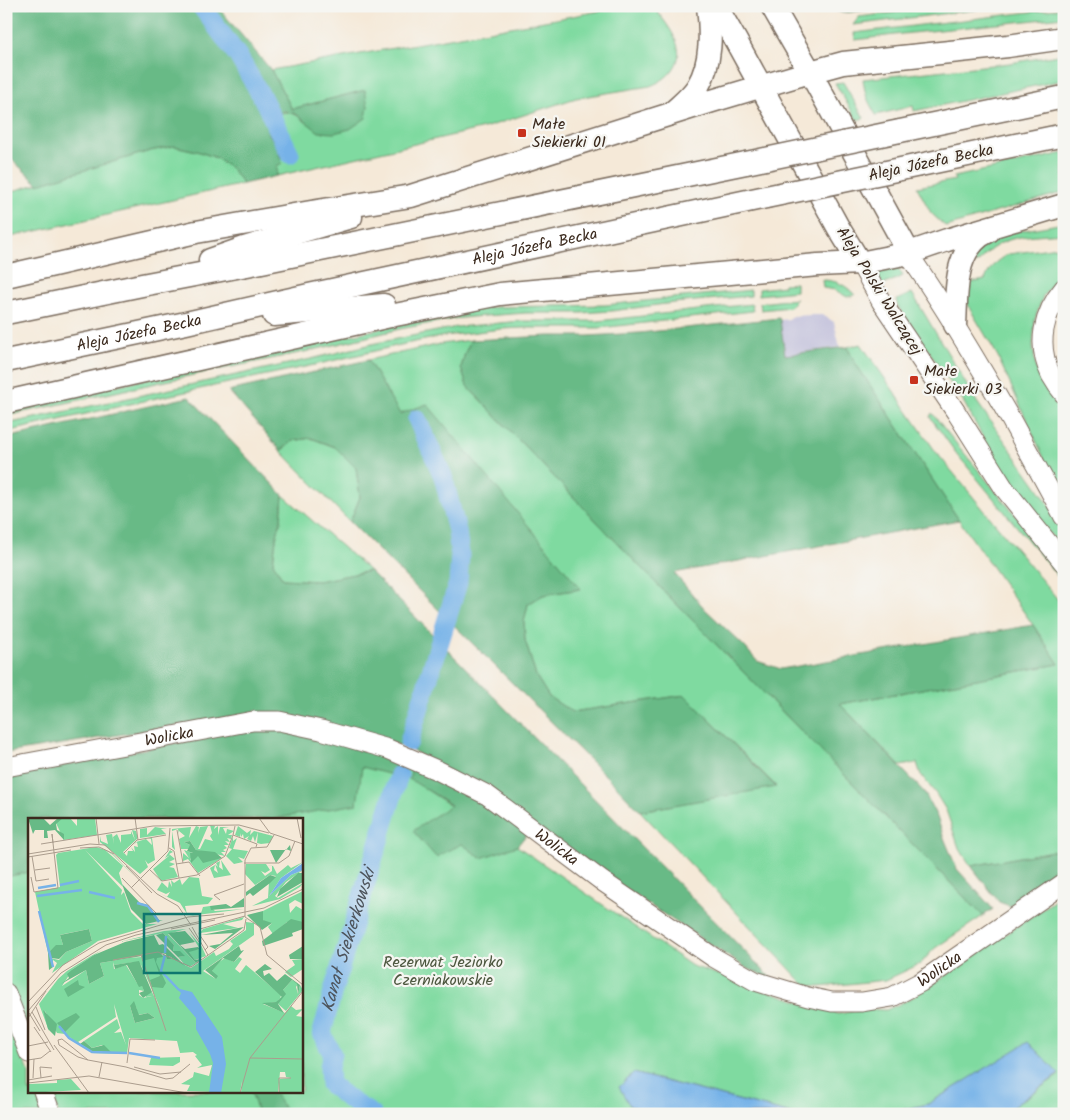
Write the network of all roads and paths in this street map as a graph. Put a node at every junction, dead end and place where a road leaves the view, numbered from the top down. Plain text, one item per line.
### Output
1 (708, 6) edge
2 (715, 6) edge
3 (772, 6) edge
4 (1064, 38) edge
5 (810, 72) junction
6 (761, 86) junction
7 (1064, 97) edge
8 (671, 114) junction
9 (1064, 135) edge
10 (411, 196) junction
11 (1064, 205) edge
12 (1011, 220) junction
13 (909, 253) junction
14 (860, 264) junction
15 (6, 276) edge
16 (142, 284) junction
17 (1064, 288) edge
18 (500, 294) junction
19 (6, 313) edge
20 (186, 323) junction
21 (955, 325) junction
22 (6, 361) edge
23 (1064, 394) edge
24 (6, 402) edge
25 (1064, 518) edge
26 (1064, 563) edge
27 (6, 767) edge
28 (1064, 883) edge
29 (6, 993) edge
30 (28, 1050) edge
31 (43, 1092) edge
32 (52, 1114) edge

1 - 8 main road
2 - 6 main road, Aleja Polski Walczącej
3 - 5 main road
4 - 5 main road
5 - 6 main road
5 - 13 main road
6 - 8 main road
6 - 14 main road, Aleja Polski Walczącej
7 - 16 main road, bridge
8 - 10 main road
9 - 20 main road, Aleja Józefa Becka, bridge
10 - 15 main road
10 - 16 main road
11 - 12 main road
12 - 13 main road
12 - 21 main road
13 - 14 main road
13 - 21 street
14 - 18 main road
14 - 26 street, Aleja Polski Walczącej
16 - 19 main road
17 - 23 street
18 - 20 main road
18 - 24 main road
20 - 22 main road, Aleja Józefa Becka
21 - 25 street
27 - 28 street, Wolicka
29 - 30 street
31 - 32 street

